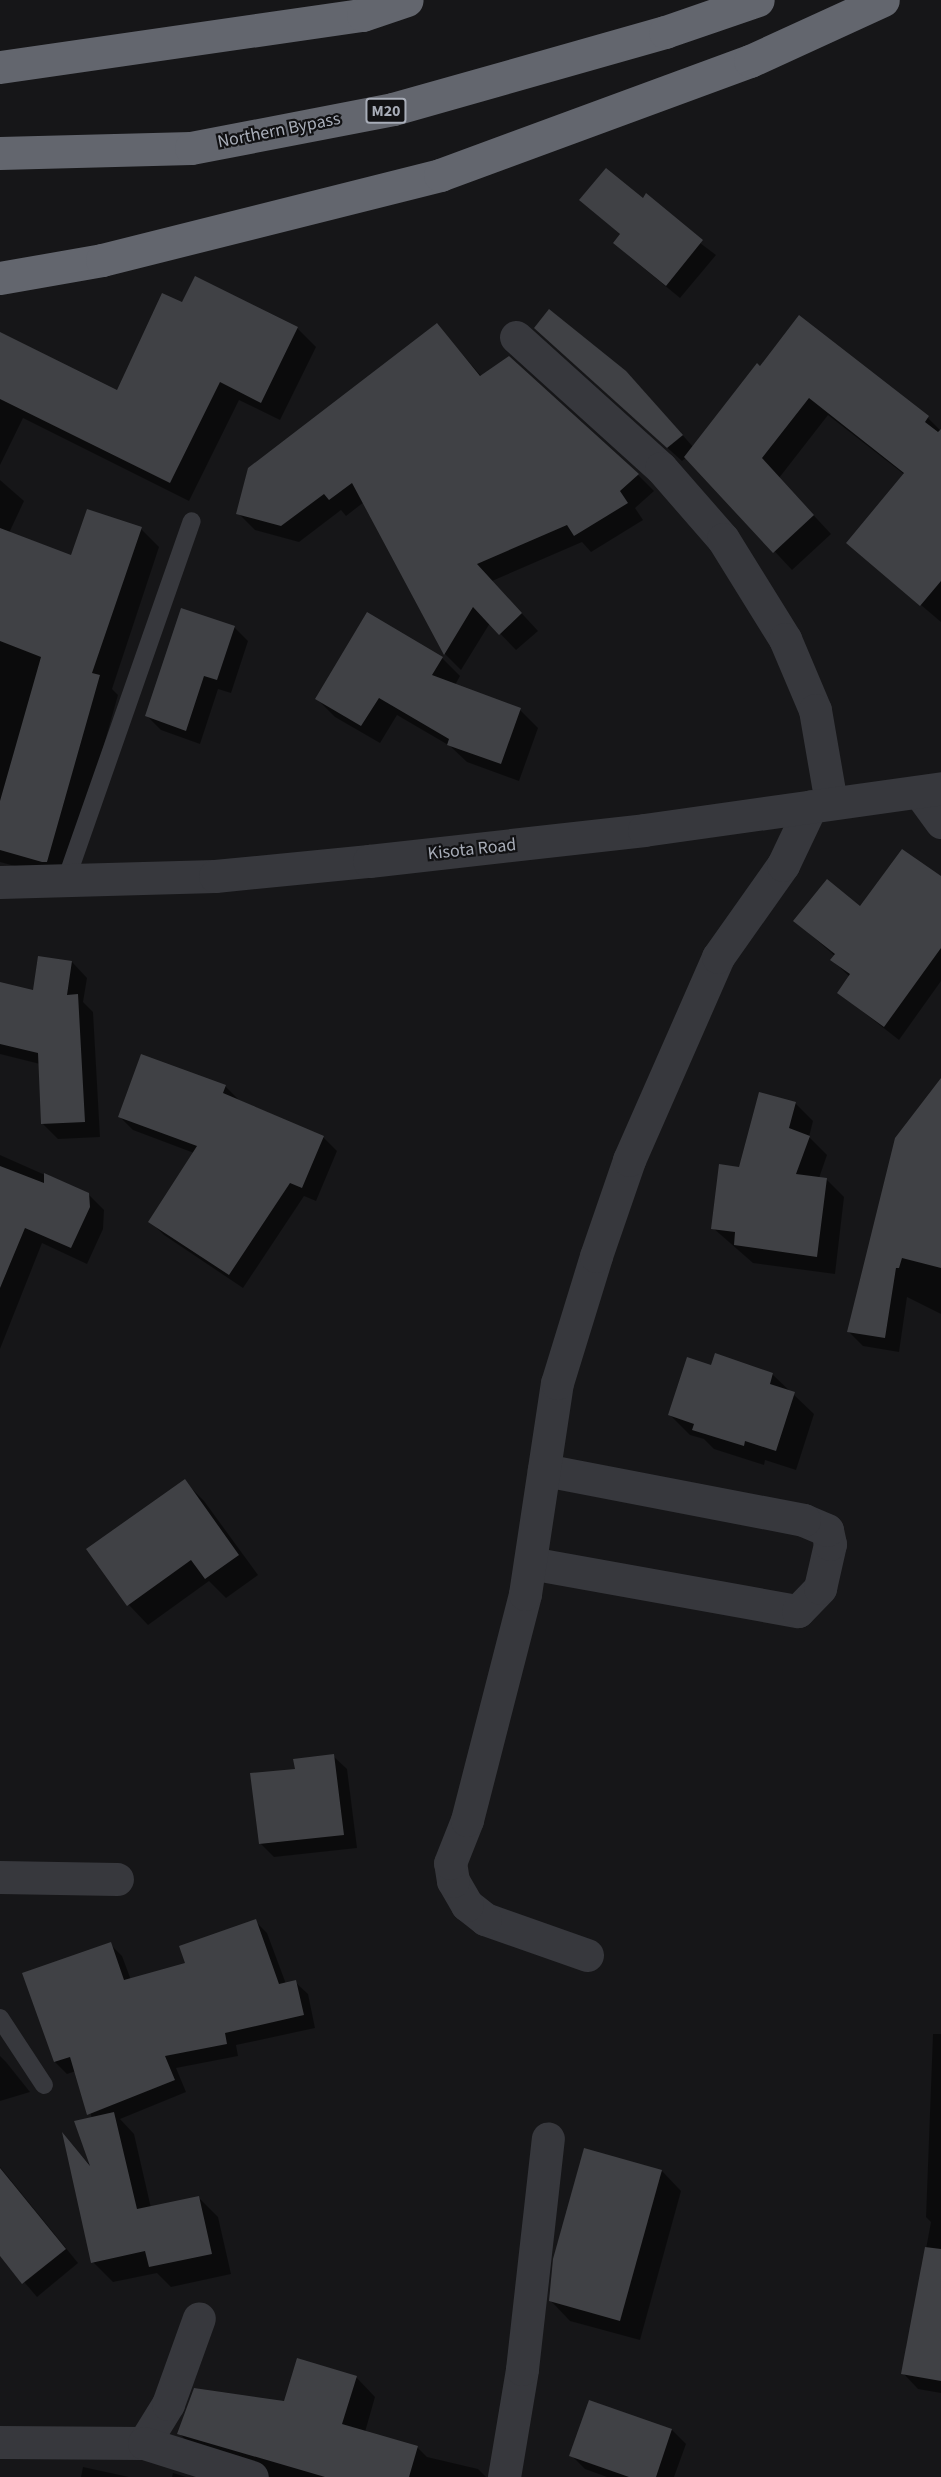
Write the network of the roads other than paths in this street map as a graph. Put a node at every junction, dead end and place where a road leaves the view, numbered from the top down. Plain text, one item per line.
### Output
1 (407, 0) edge
2 (758, 0) edge
3 (883, 0) edge
4 (0, 67) edge
5 (0, 153) edge
6 (0, 278) edge
7 (516, 337) dead end
8 (192, 521) dead end
9 (930, 790) edge
10 (821, 805) junction
11 (941, 822) edge
12 (66, 880) junction
13 (0, 882) edge
14 (544, 1470) junction
15 (530, 1563) junction
16 (0, 1877) edge
17 (117, 1879) dead end
18 (587, 1955) dead end
19 (0, 2018) edge
20 (44, 2085) dead end
21 (548, 2138) dead end
22 (199, 2318) dead end
23 (0, 2442) edge
24 (144, 2443) junction
25 (252, 2477) edge
26 (504, 2477) edge

1 - 4 highway
2 - 5 highway, Northern Bypass / M20
3 - 6 highway
7 - 10 street
8 - 12 lane
9 - 10 street, Kisota Road
9 - 11 street
10 - 12 street, Kisota Road
10 - 14 street
12 - 13 street, Kisota Road
14 - 15 street
14 - 15 street
15 - 18 street
16 - 17 street
19 - 20 lane
21 - 26 street
22 - 24 street
23 - 24 street
24 - 25 street

